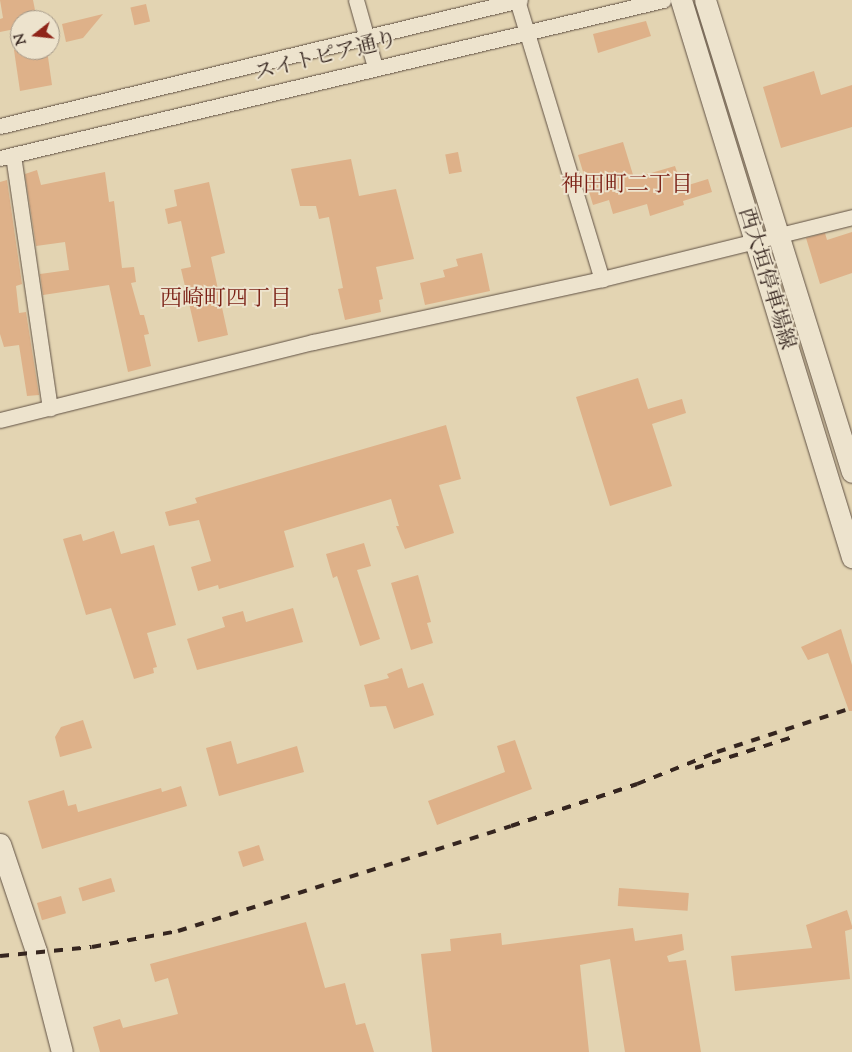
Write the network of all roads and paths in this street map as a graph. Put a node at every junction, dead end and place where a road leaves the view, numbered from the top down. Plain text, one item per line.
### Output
1 (356, 0) edge
2 (518, 0) edge
3 (663, 0) edge
4 (681, 0) edge
5 (705, 0) edge
6 (526, 32) junction
7 (366, 38) junction
8 (375, 66) junction
9 (0, 126) edge
10 (7, 156) edge
11 (852, 217) edge
12 (777, 234) junction
13 (754, 242) junction
14 (602, 279) junction
15 (50, 408) junction
16 (0, 420) edge
17 (852, 472) edge
18 (852, 557) edge
19 (0, 844) edge
20 (62, 1052) edge

1 - 7 street
2 - 6 street
2 - 7 street
3 - 6 street, スイトピア通り
4 - 13 main road, 西大垣停車場線
5 - 12 main road, 西大垣停車場線
6 - 8 street, スイトピア通り
6 - 14 street
7 - 8 street
7 - 9 street
8 - 10 street, スイトピア通り
10 - 15 street
11 - 12 street
12 - 13 street
12 - 17 main road, 西大垣停車場線
13 - 14 street
13 - 18 main road, 西大垣停車場線
14 - 15 street
15 - 16 street
19 - 20 main road

